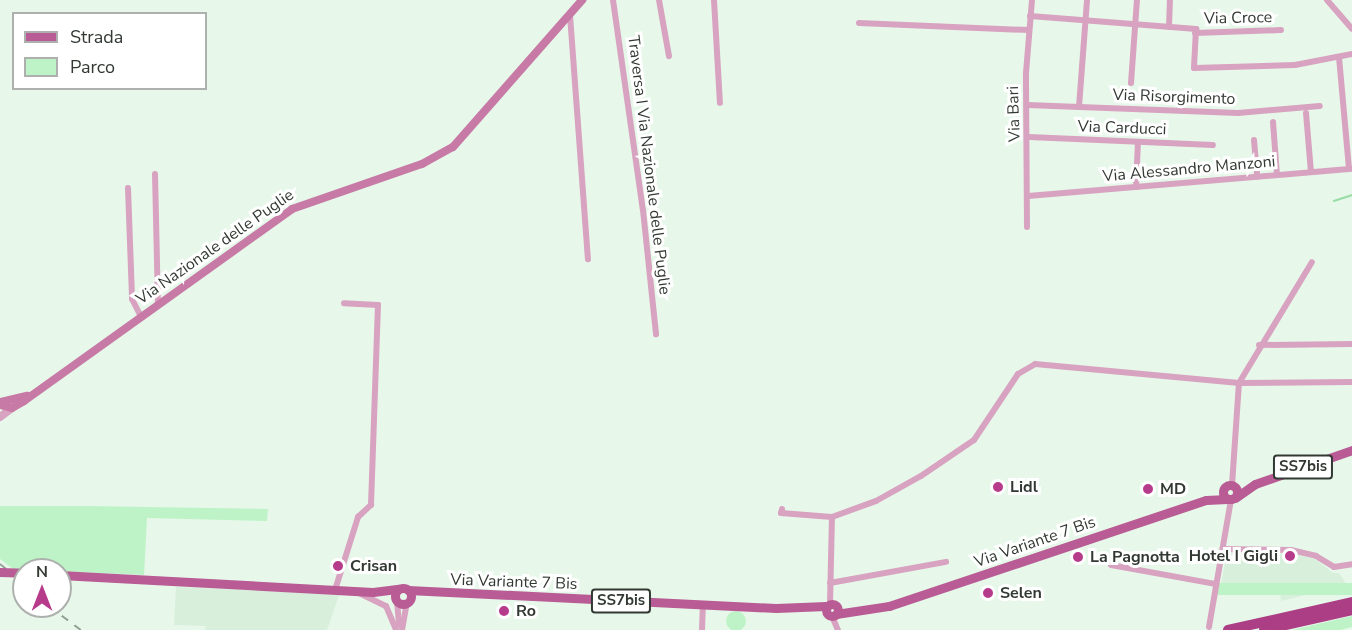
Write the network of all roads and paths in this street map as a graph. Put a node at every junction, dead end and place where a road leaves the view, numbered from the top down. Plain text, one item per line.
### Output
1 (582, 0) edge
2 (613, 0) edge
3 (659, 0) edge
4 (714, 0) edge
5 (1032, 0) edge
6 (1087, 0) edge
7 (1137, 0) edge
8 (1170, 0) edge
9 (1329, 1) edge
10 (570, 15) junction
11 (1030, 16) junction
12 (1085, 21) junction
13 (859, 23) dead end
14 (1135, 24) junction
15 (1169, 27) junction
16 (1352, 29) edge
17 (1029, 30) junction
18 (1281, 30) dead end
19 (1195, 31) junction
20 (1352, 54) edge
21 (669, 56) dead end
22 (1339, 57) junction
23 (1131, 83) dead end
24 (720, 103) dead end
25 (1027, 105) junction
26 (1320, 106) dead end
27 (1078, 107) junction
28 (1352, 107) edge
29 (1344, 108) junction
30 (1306, 113) dead end
31 (1273, 122) dead end
32 (1029, 137) junction
33 (1254, 140) dead end
34 (1138, 142) junction
35 (1213, 145) dead end
36 (1351, 169) edge
37 (1311, 172) junction
38 (155, 174) dead end
39 (1277, 175) junction
40 (1257, 177) junction
41 (1136, 187) junction
42 (128, 188) dead end
43 (1028, 196) junction
44 (1027, 227) dead end
45 (588, 259) dead end
46 (1312, 262) dead end
47 (344, 303) dead end
48 (158, 305) junction
49 (141, 317) junction
50 (656, 334) dead end
51 (1352, 344) edge
52 (1259, 345) junction
53 (1352, 381) edge
54 (1239, 383) junction
55 (33, 394) junction
56 (3, 409) edge
57 (1352, 450) edge
58 (1255, 484) junction
59 (1229, 486) junction
60 (1231, 499) junction
61 (1206, 500) junction
62 (782, 509) dead end
63 (832, 517) junction
64 (1223, 549) junction
65 (946, 562) dead end
66 (1111, 564) dead end
67 (1352, 564) edge
68 (72, 576) edge
69 (831, 583) junction
70 (1216, 584) junction
71 (335, 590) junction
72 (346, 590) junction
73 (403, 590) junction
74 (373, 592) junction
75 (439, 594) junction
76 (396, 601) junction
77 (408, 602) junction
78 (1352, 602) edge
79 (703, 605) junction
80 (831, 610) junction
81 (1352, 610) edge
82 (1209, 627) dead end
83 (399, 630) edge
84 (702, 630) edge
85 (838, 630) edge
86 (1228, 630) edge
87 (1264, 630) edge

1 - 10 main road, Via Nazionale delle Puglie
2 - 50 street, Traversa I Via Nazionale delle Puglie
3 - 21 street
4 - 24 street
5 - 11 street, Via Bari
6 - 12 street
7 - 14 street
8 - 15 street
9 - 16 street
10 - 45 street
10 - 48 main road, Via Nazionale delle Puglie
11 - 12 street, Via Croce
11 - 17 street, Via Bari
12 - 14 street, Via Croce
12 - 27 street
13 - 17 street
14 - 15 street, Via Croce
14 - 23 street
15 - 19 street, Via Croce
17 - 25 street, Via Bari
18 - 19 street, Via Croce
19 - 22 street
20 - 22 street
22 - 29 street
25 - 27 street, Via Risorgimento
25 - 32 street, Via Bari
26 - 27 street, Via Risorgimento
28 - 29 street
29 - 36 street
30 - 37 street
31 - 39 street
32 - 34 street, Via Carducci
32 - 43 street, Via Bari
33 - 40 street
34 - 35 street, Via Carducci
34 - 41 street
36 - 37 street, Via Alessandro Manzoni
37 - 39 street, Via Alessandro Manzoni
38 - 48 street
39 - 40 street, Via Alessandro Manzoni
40 - 41 street, Via Alessandro Manzoni
41 - 43 street, Via Alessandro Manzoni
42 - 49 street
43 - 44 street, Via Bari
46 - 52 street
47 - 71 street
48 - 49 main road, Via Nazionale delle Puglie
49 - 55 main road, Via Nazionale delle Puglie
51 - 52 street
52 - 54 street
53 - 54 street
54 - 59 street
54 - 63 street
55 - 56 main road
55 - 56 main road, Via Nazionale delle Puglie
57 - 58 main road, SS7bis
58 - 59 main road, SS7bis
58 - 60 main road, SS7bis
59 - 60 main road
59 - 61 main road, Via Variante 7 Bis / SS7bis
60 - 61 main road, Via Variante 7 Bis / SS7bis
60 - 64 street
61 - 80 main road, Via Variante 7 Bis / SS7bis
62 - 63 street
63 - 69 street
64 - 67 street
64 - 70 street
65 - 69 street
66 - 70 street
68 - 71 main road, Via Variante 7 Bis / SS7bis
69 - 80 street
70 - 82 street
71 - 72 main road, Via Variante 7 Bis / SS7bis
72 - 74 main road, Via Variante 7 Bis / SS7bis
72 - 83 street
73 - 74 main road, Via Variante 7 Bis / SS7bis
73 - 75 main road, Via Variante 7 Bis / SS7bis
73 - 76 main road
73 - 77 main road
74 - 76 main road, Via Variante 7 Bis / SS7bis
75 - 77 main road, Via Variante 7 Bis / SS7bis
75 - 79 main road, Via Variante 7 Bis / SS7bis
76 - 77 main road, SS7bis
76 - 83 street
77 - 83 street
78 - 86 highway
79 - 80 main road, Via Variante 7 Bis / SS7bis
79 - 84 street
80 - 85 street
81 - 87 highway

